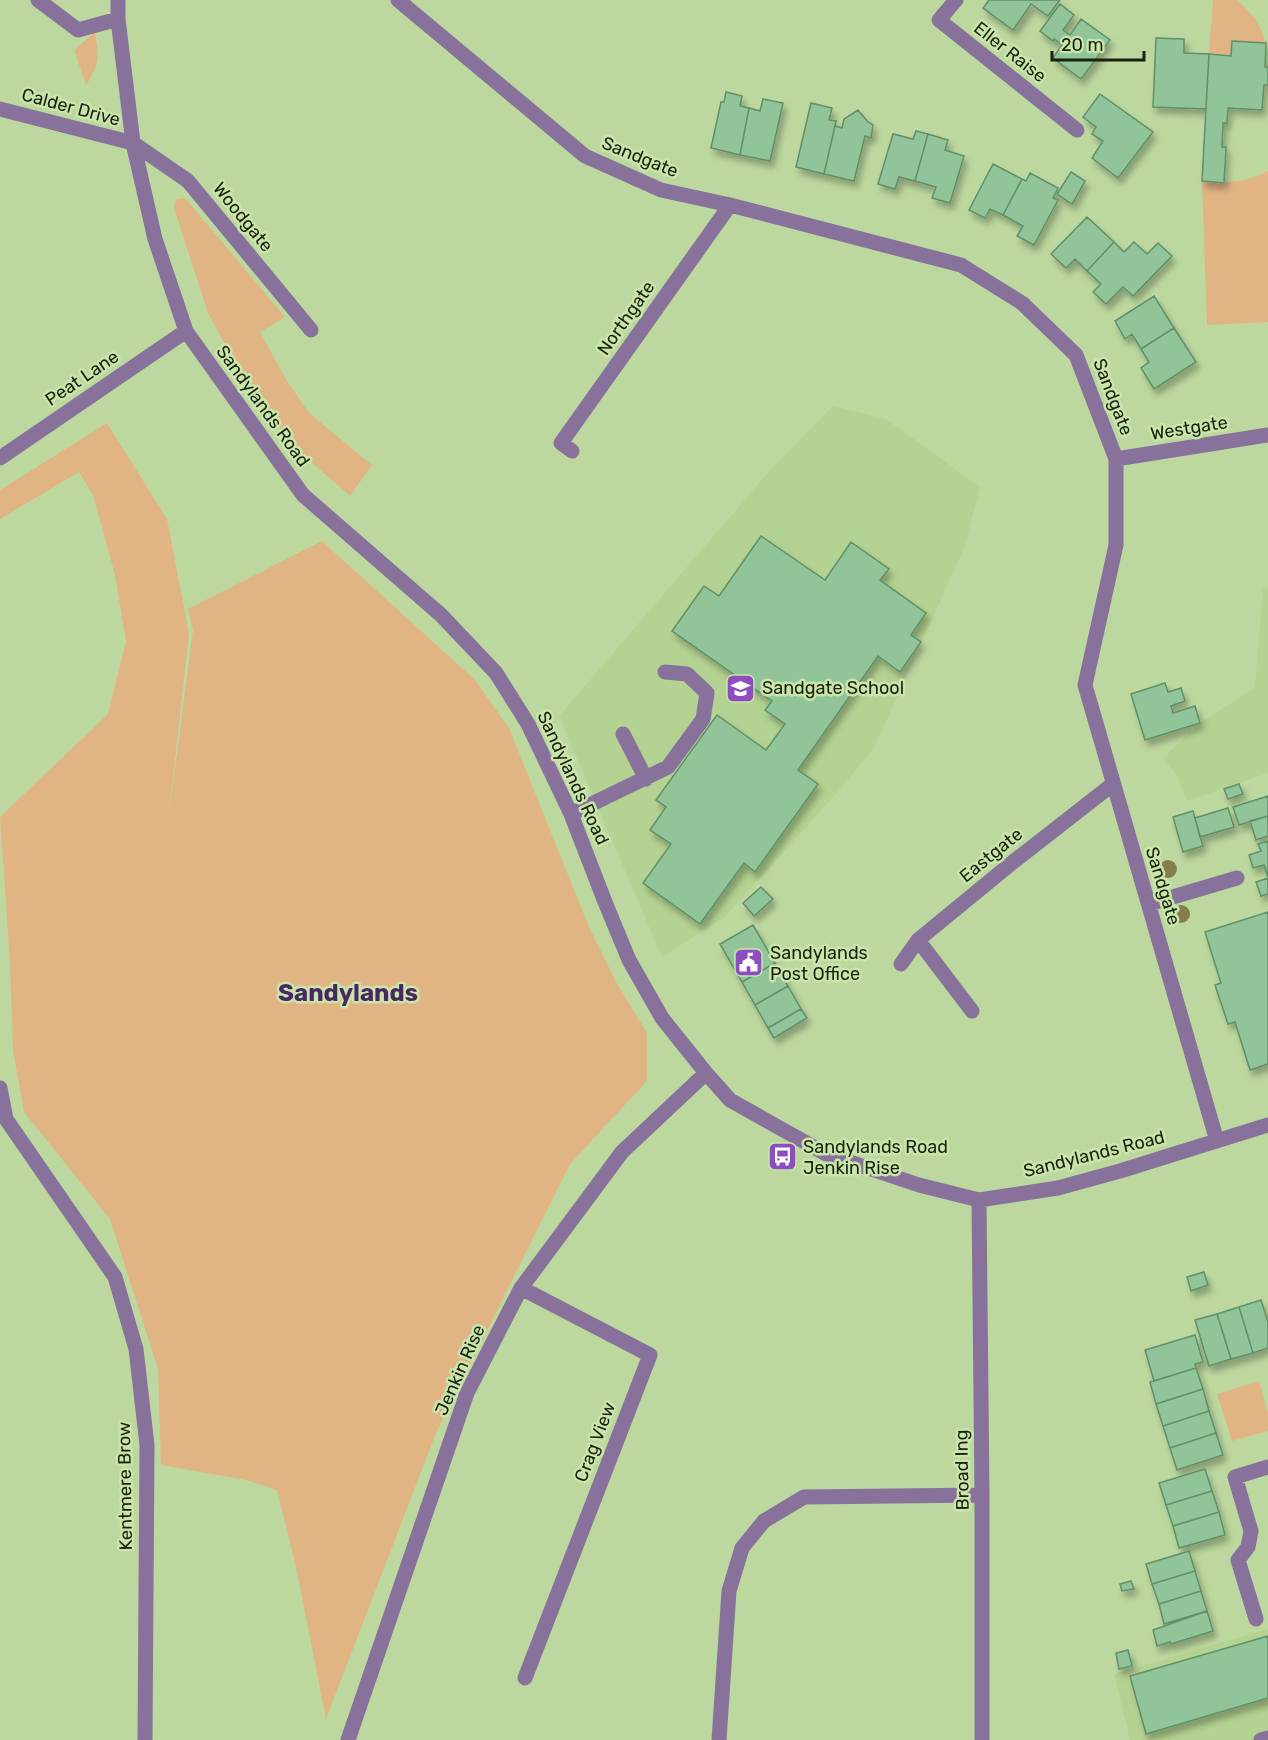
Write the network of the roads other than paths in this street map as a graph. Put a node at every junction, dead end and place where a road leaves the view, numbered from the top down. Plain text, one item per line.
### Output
1 (38, 0) edge
2 (118, 0) edge
3 (398, 0) edge
4 (956, 0) edge
5 (118, 19) junction
6 (0, 109) edge
7 (1077, 130) dead end
8 (133, 143) junction
9 (730, 205) junction
10 (311, 330) dead end
11 (186, 331) junction
12 (1268, 435) edge
13 (572, 451) dead end
14 (0, 458) edge
15 (1116, 459) junction
16 (665, 672) dead end
17 (623, 734) dead end
18 (646, 779) junction
19 (1113, 784) junction
20 (572, 814) junction
21 (1237, 878) dead end
22 (1149, 904) junction
23 (918, 940) junction
24 (901, 964) dead end
25 (972, 1011) dead end
26 (706, 1073) junction
27 (0, 1088) edge
28 (1268, 1125) edge
29 (1217, 1140) junction
30 (979, 1200) junction
31 (521, 1288) junction
32 (1268, 1467) edge
33 (982, 1495) junction
34 (1256, 1619) dead end
35 (525, 1678) dead end
36 (1268, 1738) edge
37 (145, 1740) edge
38 (348, 1740) edge
39 (719, 1740) edge
40 (982, 1740) edge
41 (1261, 1740) edge

1 - 5 street
2 - 5 street, Sandylands Road
3 - 9 street, Sandgate
4 - 7 street, Eller Raise
5 - 8 street, Sandylands Road
6 - 8 street, Calder Drive
8 - 10 street, Woodgate
8 - 11 street, Sandylands Road
9 - 13 street, Northgate
9 - 15 street, Sandgate
11 - 14 street, Peat Lane
11 - 20 street, Sandylands Road
12 - 15 street, Westgate
15 - 19 street, Sandgate
16 - 18 street
17 - 18 street
18 - 20 street
19 - 22 street, Sandgate
19 - 23 street, Eastgate
20 - 26 street, Sandylands Road
21 - 22 street
22 - 29 street, Sandgate
23 - 24 street, Eastgate
23 - 25 street
26 - 30 street, Sandylands Road
26 - 31 street, Jenkin Rise
27 - 37 street, Kentmere Brow
28 - 29 street, Sandylands Road
29 - 30 street, Sandylands Road
30 - 33 street, Broad Ing
31 - 35 street, Crag View
31 - 38 street, Jenkin Rise
32 - 34 street
33 - 39 street
33 - 40 street, Broad Ing
36 - 41 street

